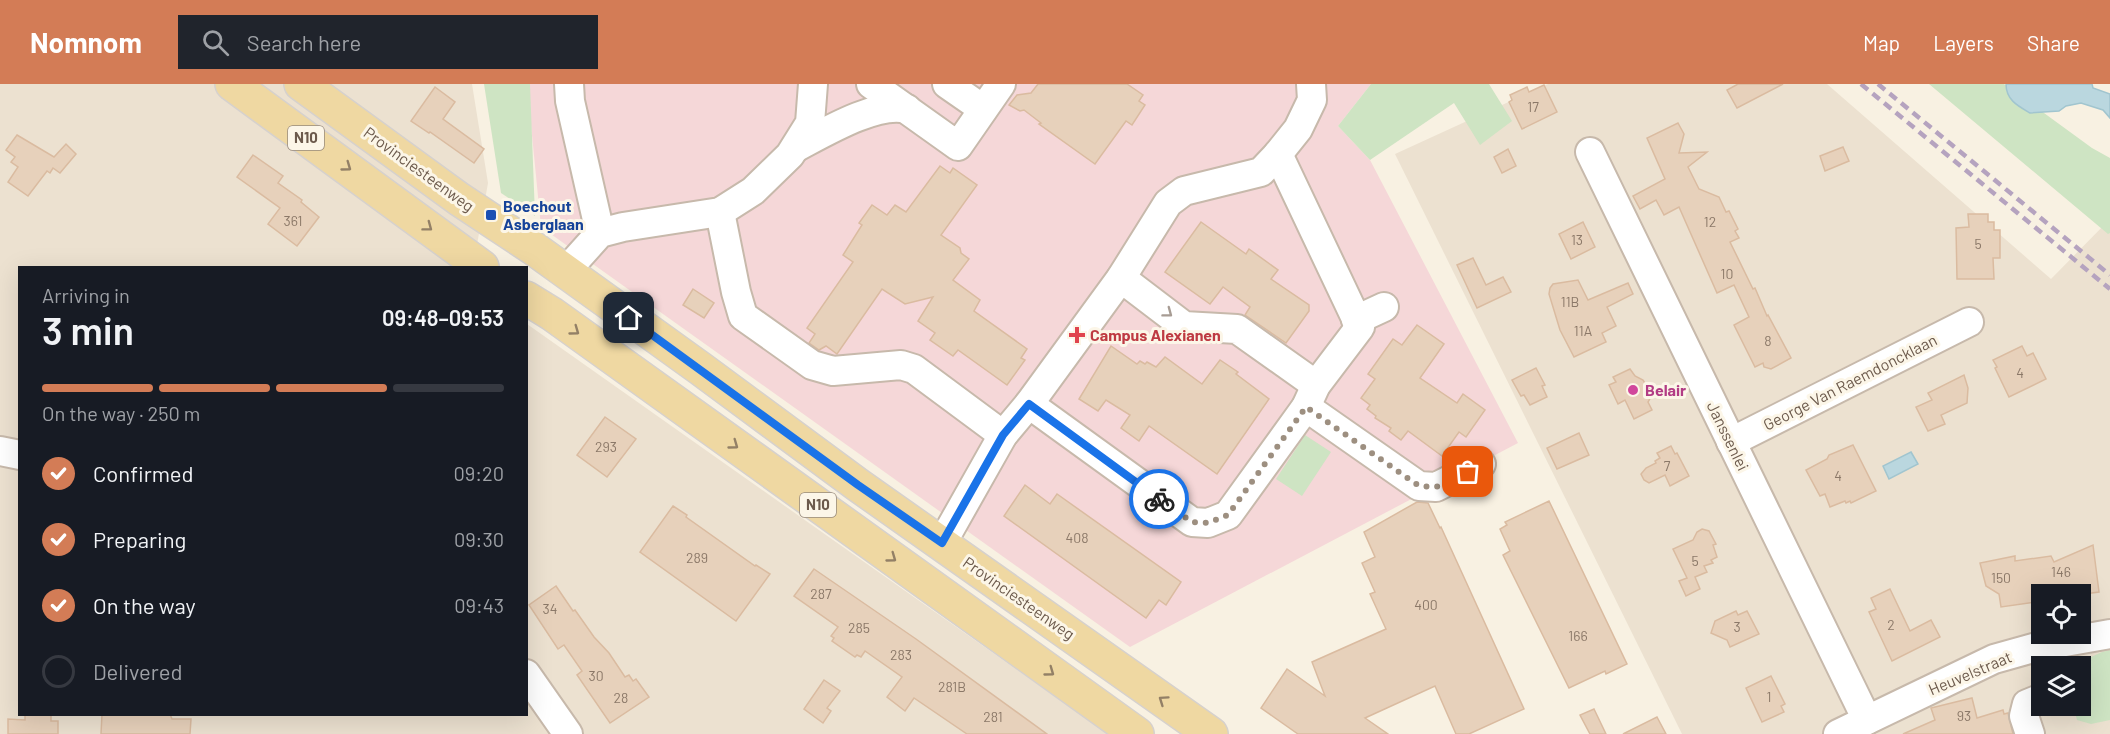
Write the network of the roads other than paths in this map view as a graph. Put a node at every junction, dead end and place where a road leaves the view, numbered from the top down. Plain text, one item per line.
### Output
1 (232, 84) edge
2 (301, 84) edge
3 (569, 84) edge
4 (813, 84) edge
5 (871, 84) edge
6 (946, 84) edge
7 (1001, 84) edge
8 (1311, 84) edge
9 (907, 109) junction
10 (982, 109) junction
11 (795, 148) junction
12 (1590, 152) dead end
13 (1278, 154) junction
14 (720, 212) junction
15 (600, 233) junction
16 (527, 257) edge
17 (481, 266) edge
18 (565, 272) junction
19 (1121, 278) junction
20 (528, 299) edge
21 (1384, 307) dead end
22 (1356, 320) junction
23 (1969, 322) dead end
24 (1311, 396) junction
25 (1029, 404) junction
26 (1003, 435) junction
27 (1731, 442) junction
28 (0, 451) edge
29 (18, 455) edge
30 (1481, 464) dead end
31 (942, 543) junction
32 (2110, 634) edge
33 (528, 677) edge
34 (2031, 702) edge
35 (1867, 720) junction
36 (568, 734) edge
37 (1137, 734) edge
38 (1211, 734) edge
39 (1838, 734) edge
40 (2030, 734) edge

1 -> 17 main road, N10
2 - 16 main road, Provinciesteenweg / N10
3 - 15 street
4 - 11 street
5 - 9 street
6 - 10 street
7 - 10 street
8 - 13 street
9 - 10 street
9 - 11 street
11 - 14 street
12 - 27 street, Janssenlei
13 - 19 street
13 - 22 street
14 - 15 street
14 - 26 street
15 - 18 street
16 - 18 main road, Provinciesteenweg / N10
18 - 31 main road, Provinciesteenweg / N10
19 -> 24 street
19 - 25 street
20 -> 37 main road, N10
21 - 22 street
22 - 24 street
23 - 27 street, George Van Raemdoncklaan
24 - 25 street
24 - 30 street
25 - 26 street
26 - 31 street
27 - 35 street, Janssenlei
28 - 29 street
38 -> 31 main road, Provinciesteenweg / N10
32 - 35 street, Heuvelstraat
33 - 36 street
34 - 40 street
35 - 39 street, Heuvelstraat

